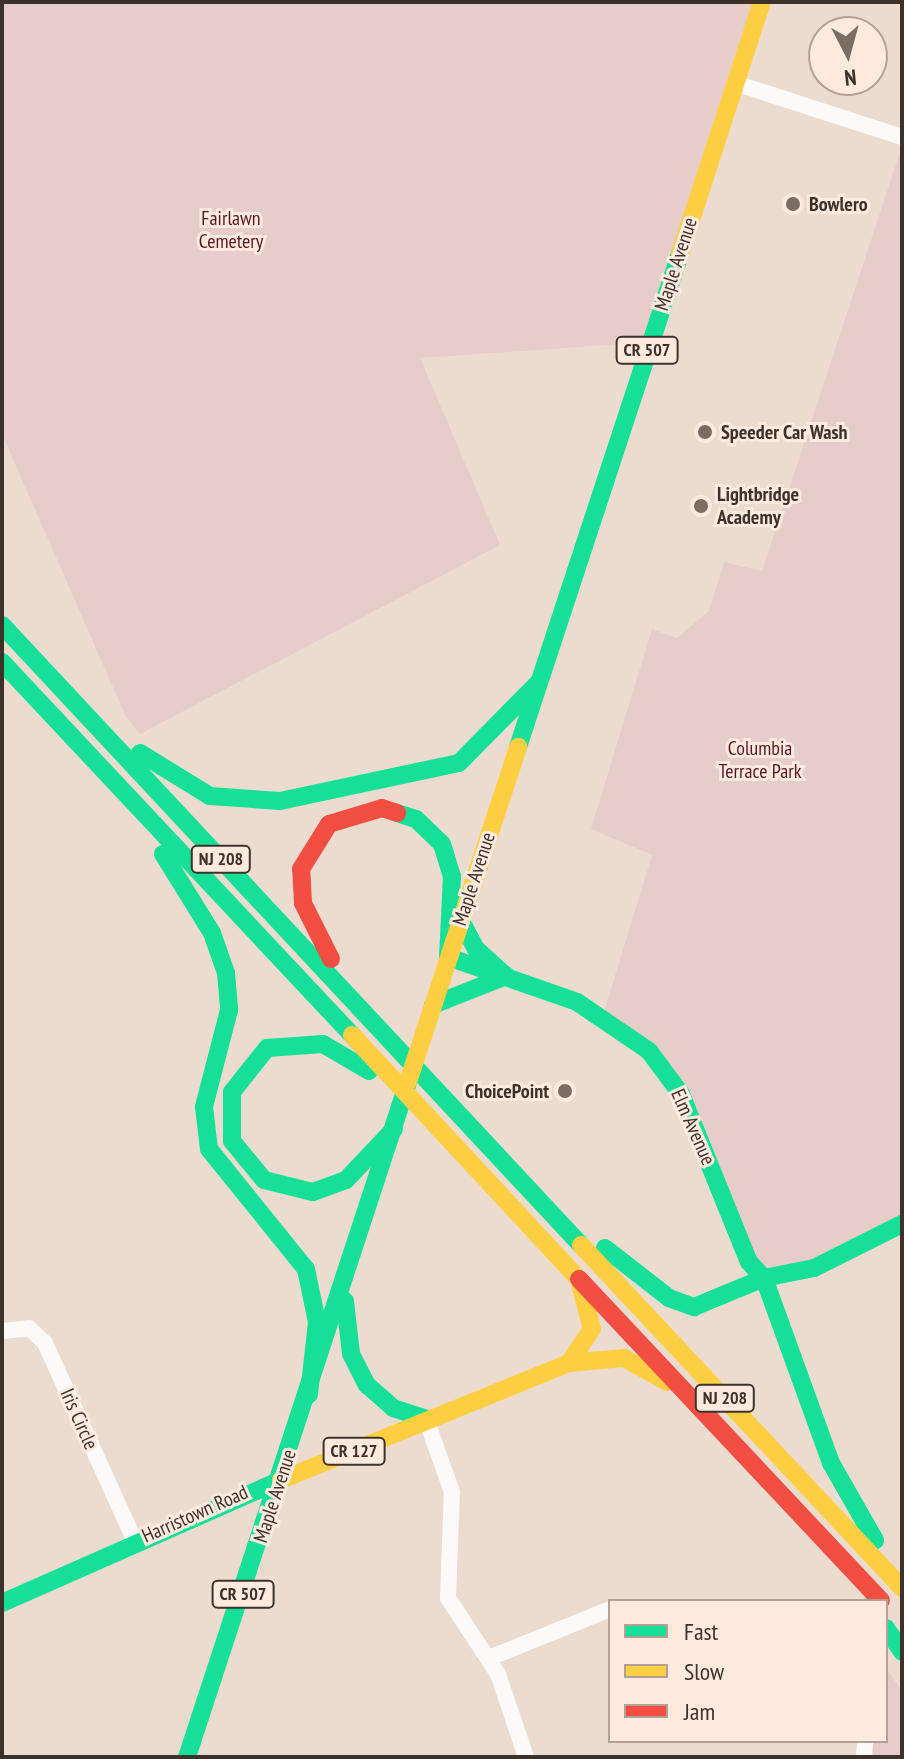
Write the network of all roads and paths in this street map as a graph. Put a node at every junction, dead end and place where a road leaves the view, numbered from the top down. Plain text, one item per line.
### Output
1 (762, 2) edge
2 (735, 83) junction
3 (902, 137) edge
4 (2, 624) edge
5 (2, 662) edge
6 (538, 683) junction
7 (55, 719) junction
8 (460, 919) junction
9 (448, 957) junction
10 (506, 976) junction
11 (431, 1012) junction
12 (441, 1093) junction
13 (394, 1129) junction
14 (454, 1145) junction
15 (549, 1209) junction
16 (902, 1224) edge
17 (572, 1271) junction
18 (764, 1278) junction
19 (345, 1284) junction
20 (2, 1331) edge
21 (569, 1363) junction
22 (309, 1395) junction
23 (694, 1403) junction
24 (426, 1419) junction
25 (281, 1480) junction
26 (817, 1533) junction
27 (135, 1541) junction
28 (902, 1575) edge
29 (902, 1588) edge
30 (866, 1599) edge
31 (879, 1599) edge
32 (2, 1603) edge
33 (888, 1609) edge
34 (608, 1610) edge
35 (902, 1624) edge
36 (888, 1631) edge
37 (902, 1652) edge
38 (489, 1658) junction
39 (187, 1757) edge
40 (526, 1757) edge

1 - 2 main road, Maple Avenue / CR 507
2 - 3 street
2 - 6 main road, Maple Avenue / CR 507
4 - 6 main road
4 - 12 main road, NJ 208
5 - 7 main road, NJ 208
6 - 8 main road, Maple Avenue / CR 507
7 - 14 main road, NJ 208
7 - 22 main road
8 - 9 main road, Maple Avenue / CR 507
8 - 10 main road
9 - 10 main road, Elm Avenue
9 - 11 main road, Maple Avenue / CR 507
9 - 12 main road
10 - 11 main road
10 - 18 main road, Elm Avenue
11 - 13 main road, Maple Avenue / CR 507
12 - 15 main road, NJ 208
13 - 14 main road
13 - 19 main road, Maple Avenue / CR 507
14 - 17 main road, NJ 208
15 - 18 main road
15 - 29 main road, NJ 208
16 - 18 main road
17 - 21 main road
17 - 23 main road, NJ 208
18 - 28 main road, Elm Avenue
19 - 22 main road, Maple Avenue / CR 507
19 - 24 main road
20 - 27 street, Iris Circle
21 - 23 main road, Harristown Road
21 - 24 main road, Harristown Road / CR 127
22 - 25 main road, Maple Avenue / CR 507
23 - 26 main road, NJ 208
24 - 25 main road, Harristown Road / CR 127
24 - 38 street
25 - 27 main road, Harristown Road / CR 127
25 - 39 main road, Maple Avenue / CR 507
26 - 30 main road
26 - 31 main road, NJ 208
27 - 32 main road, Harristown Road / CR 127
33 - 35 main road
34 - 38 street
36 - 37 main road
38 - 40 street

